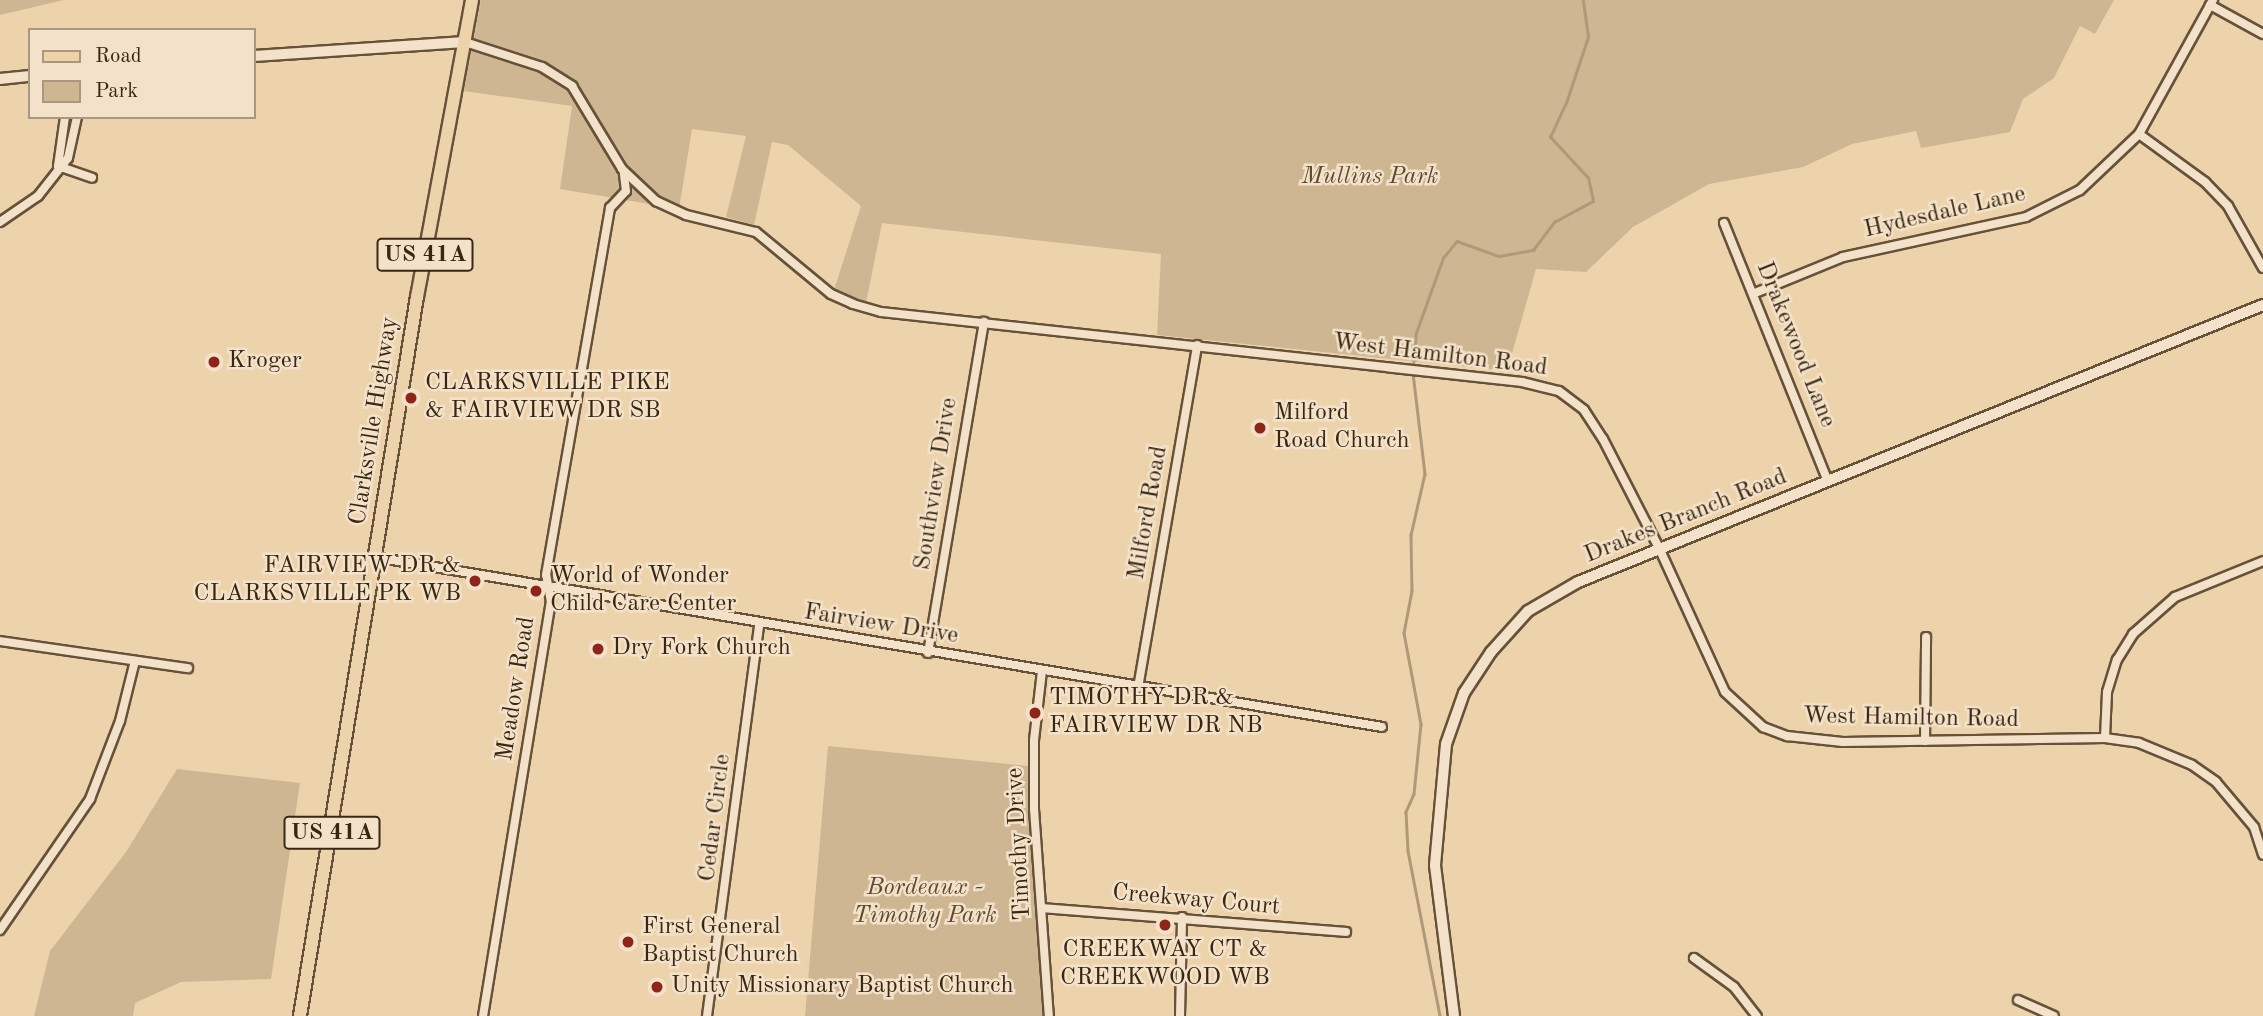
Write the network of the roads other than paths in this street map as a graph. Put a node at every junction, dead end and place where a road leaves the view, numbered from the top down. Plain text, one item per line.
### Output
1 (472, 0) edge
2 (2211, 3) edge
3 (2263, 34) edge
4 (465, 41) junction
5 (256, 56) edge
6 (28, 76) edge
7 (0, 79) edge
8 (65, 119) edge
9 (77, 119) edge
10 (2139, 134) junction
11 (58, 166) junction
12 (622, 169) junction
13 (92, 178) dead end
14 (0, 222) edge
15 (1724, 223) dead end
16 (2263, 268) edge
17 (1755, 293) junction
18 (2263, 305) edge
19 (984, 322) junction
20 (1197, 345) junction
21 (1828, 482) junction
22 (1660, 550) junction
23 (375, 557) junction
24 (2263, 561) edge
25 (547, 585) junction
26 (759, 624) junction
27 (1926, 637) dead end
28 (0, 641) edge
29 (928, 653) junction
30 (135, 660) junction
31 (188, 668) dead end
32 (1042, 671) junction
33 (1138, 688) junction
34 (1382, 727) dead end
35 (2105, 738) junction
36 (1925, 741) junction
37 (2263, 823) edge
38 (2254, 827) junction
39 (2263, 855) edge
40 (1042, 908) junction
41 (1182, 918) junction
42 (0, 930) edge
43 (1346, 932) dead end
44 (1694, 958) dead end
45 (2018, 1000) dead end
46 (300, 1016) edge
47 (483, 1016) edge
48 (707, 1016) edge
49 (1049, 1016) edge
50 (1180, 1016) edge
51 (1454, 1016) edge
52 (1757, 1016) edge
53 (2054, 1016) edge

1 - 4 main road, Clarksville Highway / US 41A
2 - 3 street
2 - 10 street, Hydesdale Lane
4 - 5 street
4 - 12 street, West Hamilton Road
4 - 23 main road, Clarksville Highway / US 41A
6 - 7 street
8 - 11 street
9 - 11 street
10 - 16 street
10 - 17 street, Hydesdale Lane
11 - 13 street
11 - 14 street
12 - 19 street, West Hamilton Road
12 - 25 street, Meadow Road
15 - 17 street, Drakewood Lane
17 - 21 street, Drakewood Lane
18 - 21 street, Drakes Branch Road
19 - 20 street, West Hamilton Road
19 - 29 street, Southview Drive
20 - 22 street, West Hamilton Road
20 - 33 street, Milford Road
21 - 22 street, Drakes Branch Road
22 - 36 street, West Hamilton Road
22 - 51 street, Drakes Branch Road
23 - 25 street, Fairview Drive
23 - 46 main road, Clarksville Highway / US 41A
24 - 35 street
25 - 26 street, Fairview Drive
25 - 47 street, Meadow Road
26 - 29 street, Fairview Drive
26 - 48 street, Cedar Circle
27 - 36 street
28 - 30 street
29 - 32 street, Fairview Drive
30 - 31 street
30 - 42 street
32 - 33 street, Fairview Drive
32 - 40 street, Timothy Drive
33 - 34 street, Fairview Drive
35 - 36 street, West Hamilton Road
35 - 38 street, West Hamilton Road
37 - 38 street
38 - 39 street, West Hamilton Road
40 - 41 street, Creekway Court
40 - 49 street, Timothy Drive
41 - 43 street, Creekway Court
41 - 50 street
44 - 52 street
45 - 53 street

